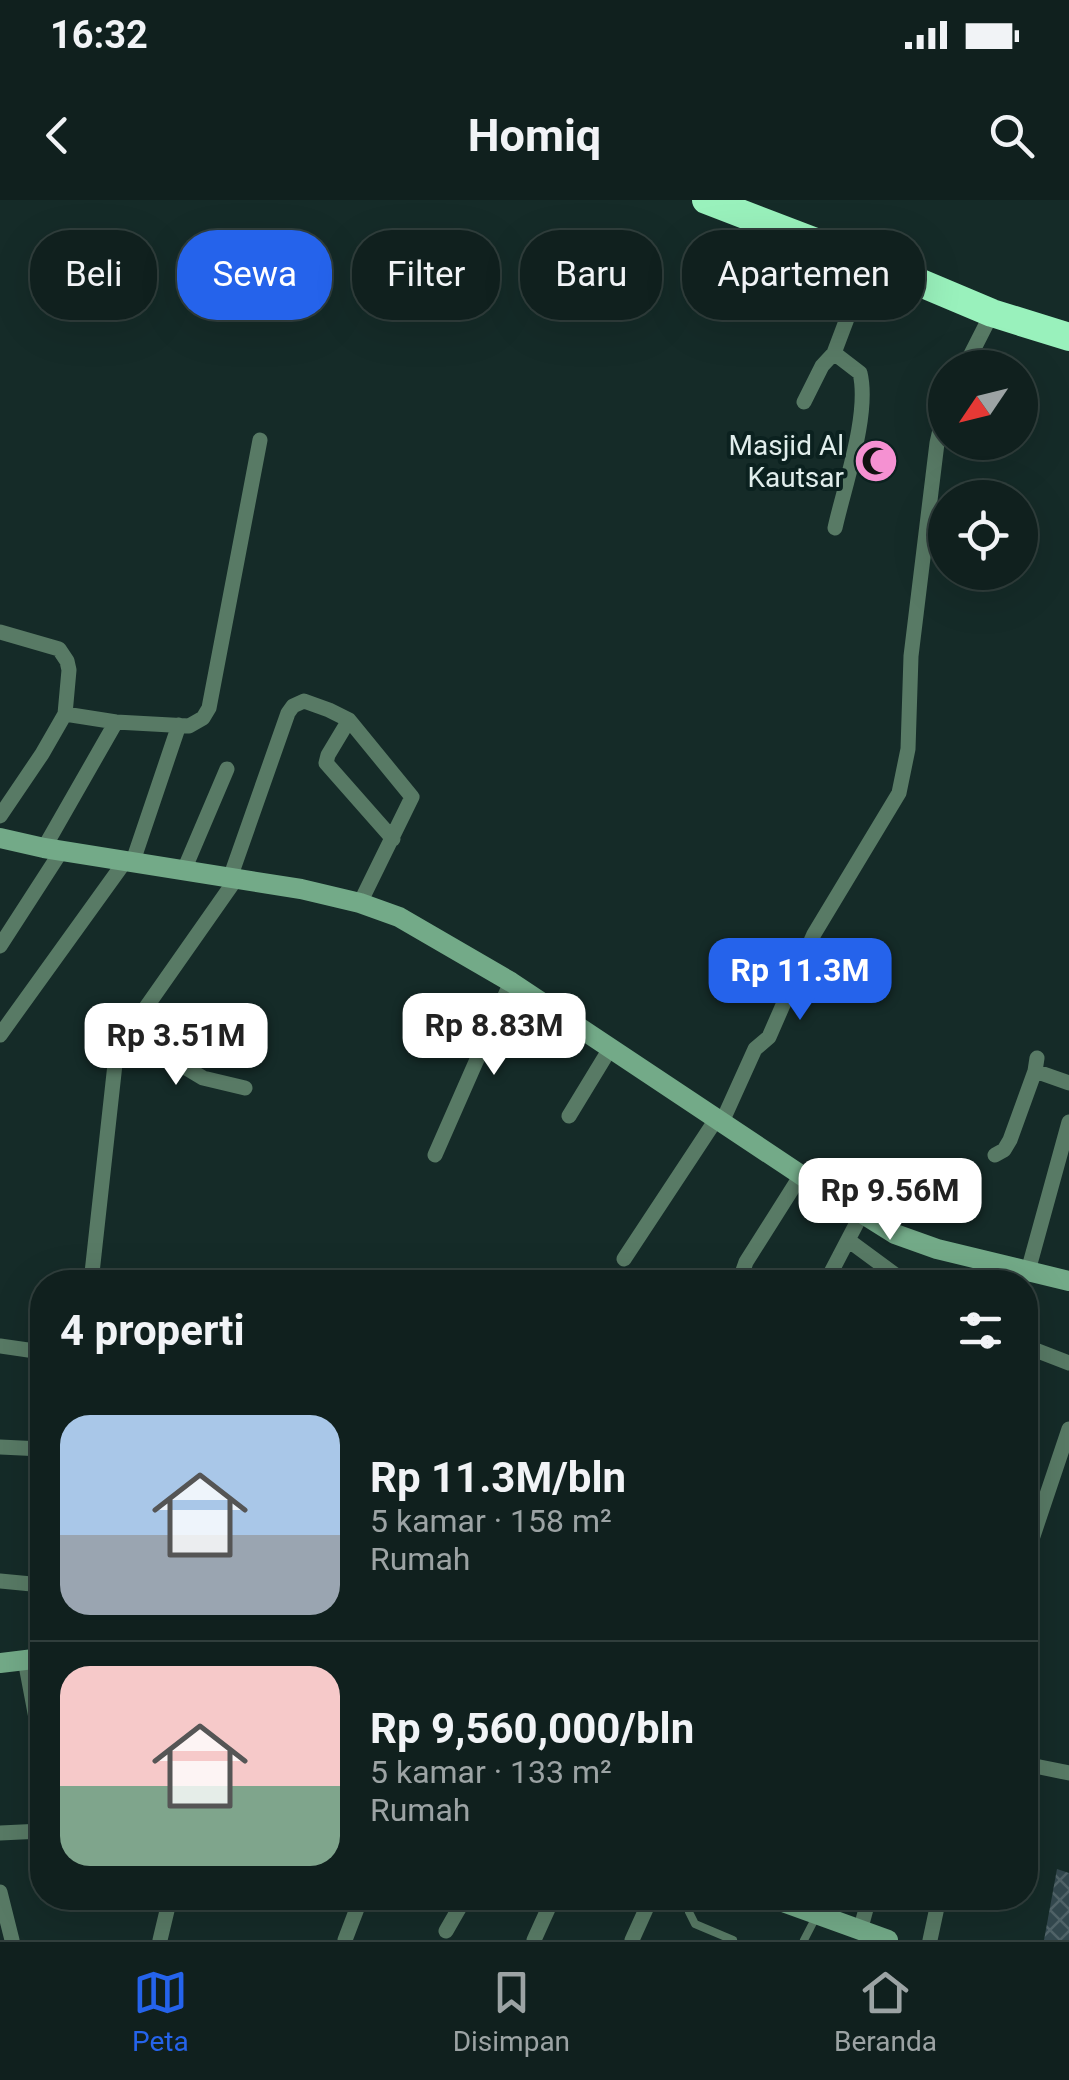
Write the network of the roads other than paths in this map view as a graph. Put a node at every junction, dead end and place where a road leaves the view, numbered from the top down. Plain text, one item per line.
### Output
1 (720, 203) edge
2 (788, 230) edge
3 (925, 286) edge
4 (992, 314) junction
5 (846, 320) edge
6 (1069, 338) edge
7 (973, 350) edge
8 (834, 353) junction
9 (804, 402) dead end
10 (260, 440) dead end
11 (935, 460) edge
12 (834, 528) dead end
13 (0, 632) edge
14 (64, 714) junction
15 (349, 720) junction
16 (116, 722) junction
17 (180, 726) junction
18 (227, 769) dead end
19 (0, 816) edge
20 (0, 838) edge
21 (393, 838) junction
22 (53, 849) junction
23 (129, 861) junction
24 (184, 870) junction
25 (233, 878) junction
26 (360, 903) junction
27 (0, 946) edge
28 (512, 982) junction
29 (128, 1033) junction
30 (0, 1035) edge
31 (611, 1047) junction
32 (1069, 1083) edge
33 (245, 1088) dead end
34 (569, 1116) dead end
35 (720, 1120) junction
36 (1069, 1122) edge
37 (995, 1155) dead end
38 (435, 1156) dead end
39 (801, 1175) junction
40 (862, 1213) junction
41 (848, 1240) junction
42 (624, 1259) dead end
43 (92, 1270) edge
44 (743, 1270) edge
45 (832, 1270) edge
46 (889, 1270) edge
47 (1028, 1270) joint
48 (1038, 1273) edge
49 (1069, 1281) edge
50 (0, 1346) edge
51 (30, 1350) edge
52 (1038, 1351) edge
53 (1069, 1362) edge
54 (1069, 1429) edge
55 (0, 1446) edge
56 (30, 1448) edge
57 (1038, 1522) edge
58 (0, 1580) edge
59 (30, 1584) edge
60 (30, 1659) edge
61 (0, 1663) edge
62 (1038, 1767) edge
63 (1069, 1773) edge
64 (30, 1831) edge
65 (0, 1832) edge
66 (0, 1892) edge
67 (167, 1910) edge
68 (356, 1910) edge
69 (458, 1910) edge
70 (548, 1910) edge
71 (645, 1910) edge
72 (690, 1910) edge
73 (804, 1910) edge
74 (866, 1910) edge
75 (936, 1910) edge
76 (817, 1915) junction
77 (446, 1931) dead end
78 (860, 1932) junction
79 (12, 1940) edge
80 (160, 1940) edge
81 (344, 1940) edge
82 (534, 1940) edge
83 (632, 1940) edge
84 (733, 1940) edge
85 (804, 1940) edge
86 (888, 1940) edge
87 (930, 1940) edge

1 - 2 highway
3 - 4 highway
4 - 6 highway
4 - 7 street
5 - 8 street
8 - 9 street
8 - 12 street
10 - 17 street
11 - 35 street
13 - 14 street
14 - 16 street
14 - 19 street
15 - 21 street
15 - 21 street
15 - 25 street
16 - 17 street
16 - 22 street
17 - 23 street
18 - 24 street
20 - 22 street
21 - 26 street
22 - 23 street
22 - 27 street
23 - 24 street
23 - 30 street
24 - 25 street
25 - 26 street
25 - 29 street
26 - 28 street
28 - 31 street
28 - 38 street
29 - 33 street
29 - 43 street
31 - 34 street
31 - 35 street
32 - 37 street
35 - 39 street
35 - 42 street
36 - 47 street
39 - 40 street
39 - 44 street
40 - 41 street
40 - 47 street
41 - 45 street
41 - 46 street
48 - 49 street
50 - 51 street
52 - 53 street
54 - 57 street
55 - 56 street
58 - 59 street
60 - 61 street
62 - 63 street
64 - 65 street
66 - 79 street
67 - 80 street
68 - 81 street
69 - 77 street
70 - 82 street
71 - 83 street
72 - 84 lane
73 - 76 street
74 - 78 street
75 - 87 street
76 - 78 street
76 - 85 lane
78 - 86 street

